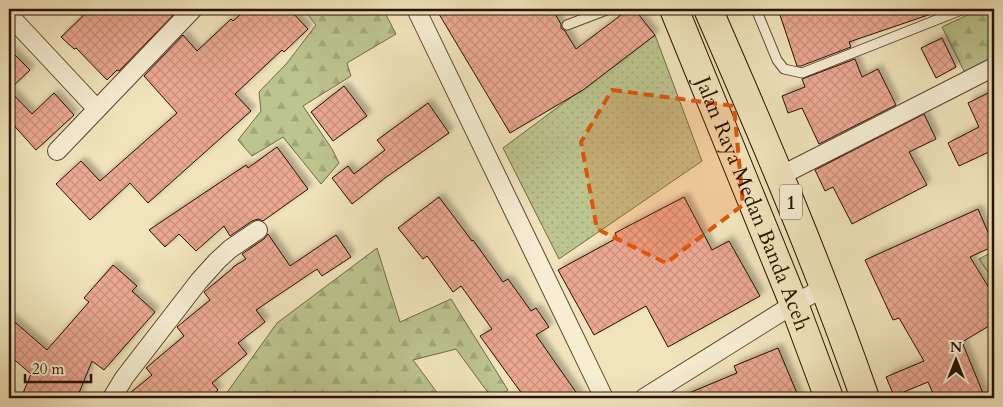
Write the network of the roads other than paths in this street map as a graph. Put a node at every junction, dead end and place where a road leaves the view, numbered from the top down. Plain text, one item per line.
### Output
1 (193, 9) edge
2 (416, 9) edge
3 (609, 9) edge
4 (674, 9) edge
5 (708, 9) edge
6 (756, 9) edge
7 (964, 9) edge
8 (9, 15) edge
9 (567, 25) dead end
10 (994, 67) edge
11 (96, 108) junction
12 (57, 151) dead end
13 (780, 176) junction
14 (258, 230) dead end
15 (825, 287) junction
16 (794, 304) junction
17 (112, 398) edge
18 (604, 398) edge
19 (644, 398) edge
20 (829, 398) edge
21 (865, 398) edge

1 - 11 street
2 - 18 street
3 - 9 lane
4 - 16 highway, Jalan Raya Medan Banda Aceh / 1
5 - 13 highway, Jalan Raya Medan Banda Aceh / 1
6 - 7 lane
8 - 11 street
10 - 13 street
11 - 12 street
13 - 15 highway, Jalan Raya Medan Banda Aceh / 1
14 - 17 street
15 - 16 street
15 - 21 highway, Jalan Raya Medan Banda Aceh / 1
16 - 19 street
16 - 20 highway, Jalan Raya Medan Banda Aceh / 1

